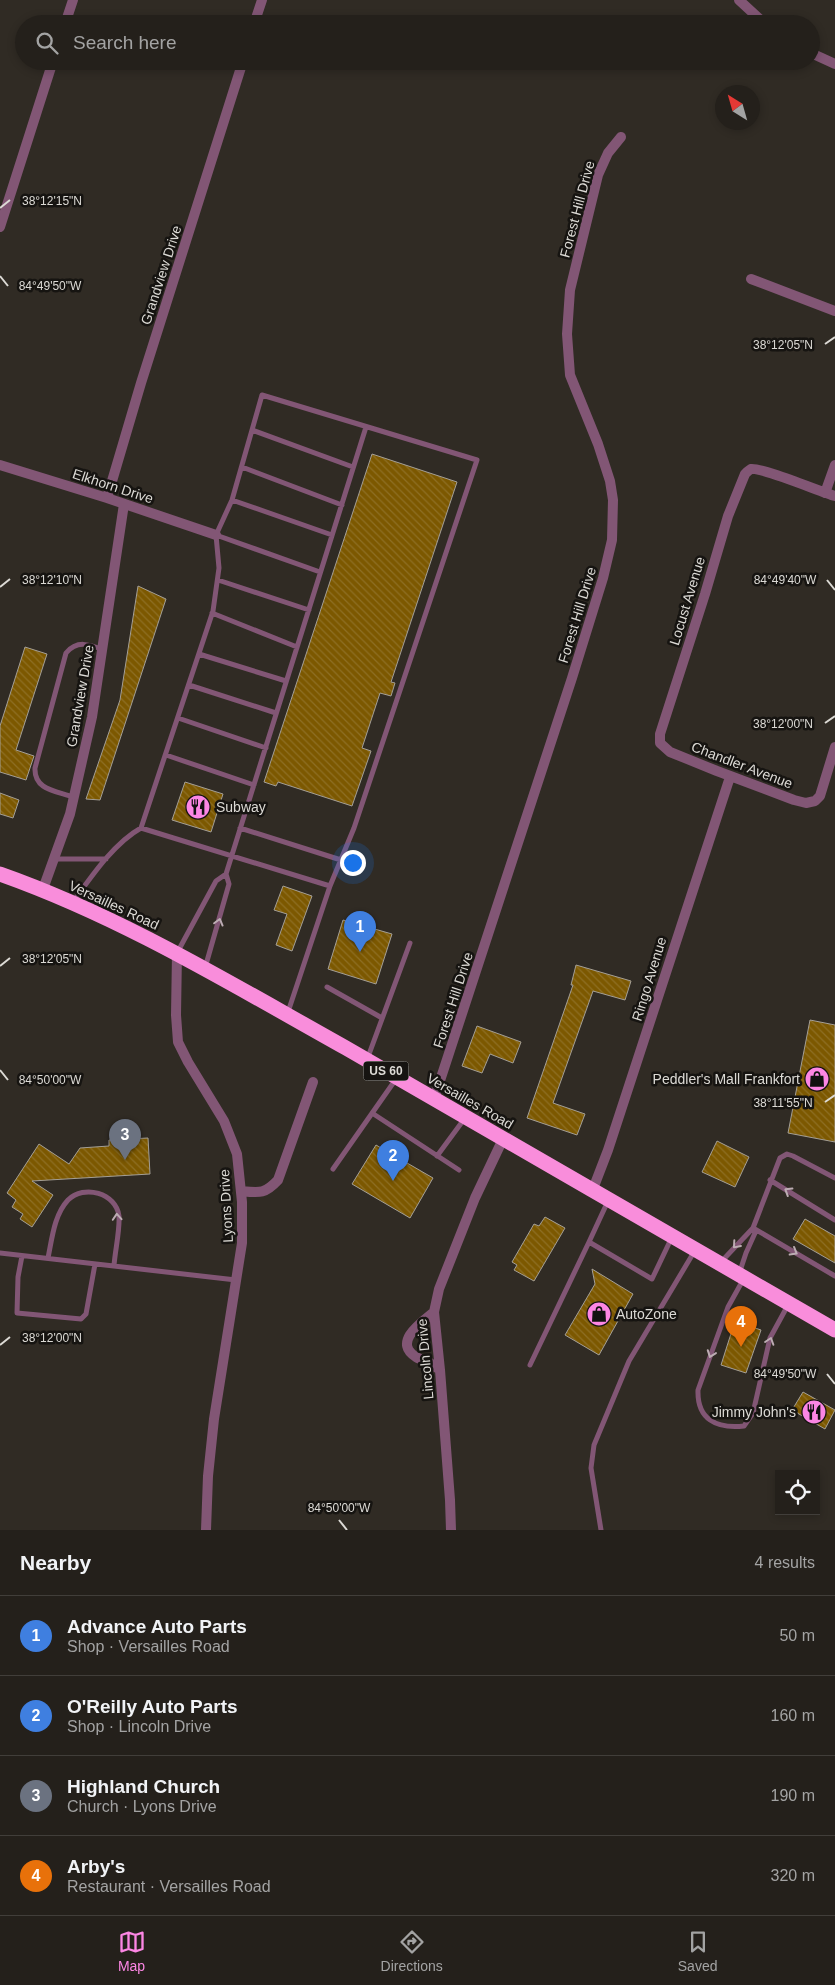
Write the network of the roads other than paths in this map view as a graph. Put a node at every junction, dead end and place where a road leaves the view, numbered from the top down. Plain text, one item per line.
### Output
1 (73, 0) edge
2 (262, 0) edge
3 (739, 0) edge
4 (68, 15) edge
5 (257, 15) edge
6 (755, 15) edge
7 (820, 56) edge
8 (832, 61) edge
9 (50, 70) edge
10 (239, 70) edge
11 (621, 137) dead end
12 (0, 227) edge
13 (751, 279) dead end
14 (835, 311) edge
15 (366, 427) junction
16 (252, 430) junction
17 (0, 465) edge
18 (835, 465) edge
19 (242, 467) junction
20 (353, 467) junction
21 (825, 493) junction
22 (835, 496) edge
23 (107, 498) junction
24 (232, 500) junction
25 (124, 504) junction
26 (342, 504) junction
27 (216, 535) junction
28 (332, 535) junction
29 (320, 572) junction
30 (218, 580) junction
31 (309, 610) junction
32 (212, 613) junction
33 (297, 647) junction
34 (103, 650) junction
35 (199, 654) junction
36 (286, 681) junction
37 (189, 685) junction
38 (276, 714) junction
39 (178, 718) junction
40 (660, 743) joint
41 (835, 747) edge
42 (266, 748) junction
43 (166, 755) junction
44 (730, 776) junction
45 (254, 785) junction
46 (74, 797) junction
47 (141, 828) junction
48 (240, 828) junction
49 (232, 856) junction
50 (54, 859) junction
51 (106, 860) junction
52 (341, 860) junction
53 (0, 874) edge
54 (226, 874) junction
55 (330, 886) junction
56 (43, 889) junction
57 (72, 903) junction
58 (410, 943) dead end
59 (177, 953) junction
60 (205, 969) junction
61 (327, 987) dead end
62 (287, 1015) junction
63 (382, 1018) junction
64 (366, 1060) junction
65 (397, 1077) junction
66 (313, 1082) dead end
67 (434, 1099) junction
68 (372, 1113) junction
69 (466, 1117) junction
70 (503, 1139) junction
71 (437, 1156) junction
72 (333, 1168) dead end
73 (459, 1170) dead end
74 (835, 1178) edge
75 (770, 1180) junction
76 (592, 1189) junction
77 (241, 1191) junction
78 (609, 1199) junction
79 (835, 1220) edge
80 (753, 1228) junction
81 (672, 1236) junction
82 (589, 1242) junction
83 (696, 1250) junction
84 (0, 1253) edge
85 (22, 1256) junction
86 (48, 1258) junction
87 (94, 1264) junction
88 (720, 1264) junction
89 (114, 1266) junction
90 (741, 1276) junction
91 (835, 1276) edge
92 (237, 1280) junction
93 (789, 1304) junction
94 (434, 1312) junction
95 (835, 1330) edge
96 (530, 1365) dead end
97 (440, 1370) junction
98 (206, 1530) edge
99 (451, 1530) edge
100 (601, 1530) edge

1 - 4 street
2 - 5 street
3 - 6 street
7 - 8 street
9 - 12 street
10 - 23 street, Grandview Drive
11 - 67 street, Forest Hill Drive
13 - 14 street
15 - 16 lane
15 - 20 lane
15 - 52 lane
16 - 19 lane
16 - 20 lane
17 - 23 street, Elkhorn Drive
18 - 21 street
19 - 24 lane
19 - 26 lane
20 - 26 lane
21 - 22 street
21 - 40 street, Locust Avenue
23 - 25 street, Elkhorn Drive
24 - 27 lane
24 - 28 lane
25 - 27 street, Elkhorn Drive
25 - 34 street, Grandview Drive
26 - 28 lane
27 - 29 lane
27 - 30 lane
28 - 29 lane
29 - 31 lane
30 - 31 lane
30 - 32 lane
31 - 33 lane
32 - 33 lane
32 - 35 lane
33 - 36 lane
34 - 46 street, Grandview Drive
34 - 46 lane
35 - 36 lane
35 - 37 lane
36 - 38 lane
37 - 38 lane
37 - 39 lane
38 - 42 lane
39 - 42 lane
39 - 43 lane
40 - 44 street, Chandler Avenue
41 - 44 street, Chandler Avenue
42 - 45 lane
43 - 45 lane
43 - 47 lane
44 - 76 street, Ringo Avenue
45 - 48 lane
46 - 50 street, Grandview Drive
47 - 49 lane
47 - 51 lane
48 - 49 lane
48 - 52 lane
49 - 54 lane
49 - 55 lane
50 - 51 lane
50 - 56 street, Grandview Drive
51 - 57 lane
52 - 55 lane
53 - 56 highway, Versailles Road / US 60
54 - 59 lane
60 -> 54 lane
55 - 62 lane
56 - 57 highway, Versailles Road / US 60
57 - 59 highway, Versailles Road / US 60
58 - 63 lane
59 - 60 highway, Versailles Road / US 60
59 - 77 street, Lyons Drive
60 - 62 highway, Versailles Road / US 60
61 - 63 lane
62 - 64 highway, Versailles Road / US 60
63 - 64 lane
64 - 65 highway, Versailles Road / US 60
65 - 67 highway, Versailles Road / US 60
65 - 68 lane
66 - 77 street
67 - 69 highway, Versailles Road / US 60
68 - 71 lane
68 - 72 lane
69 - 70 highway, Versailles Road / US 60
69 - 71 lane
70 - 76 highway, Versailles Road / US 60
70 - 94 street, Lincoln Drive
71 - 73 lane
74 - 75 lane
79 -> 75 lane
75 - 80 lane
76 - 78 highway, Versailles Road / US 60
77 - 92 street, Lyons Drive
78 - 81 highway, Versailles Road / US 60
78 - 82 lane
80 -> 88 lane
80 - 90 lane
80 -> 91 lane
81 - 82 lane
81 - 83 highway, Versailles Road / US 60
82 - 96 lane
83 - 88 highway, Versailles Road / US 60
83 - 100 lane
84 - 85 lane
85 - 86 lane
85 - 87 lane
86 - 87 lane
89 -> 86 lane
87 - 89 lane
88 - 90 highway, Versailles Road / US 60
89 - 92 lane
90 - 93 highway, Versailles Road / US 60
90 -> 93 lane
92 - 98 street, Lyons Drive
93 - 95 highway, Versailles Road / US 60
94 - 97 street, Lincoln Drive
94 - 97 street
97 - 99 street, Lincoln Drive

